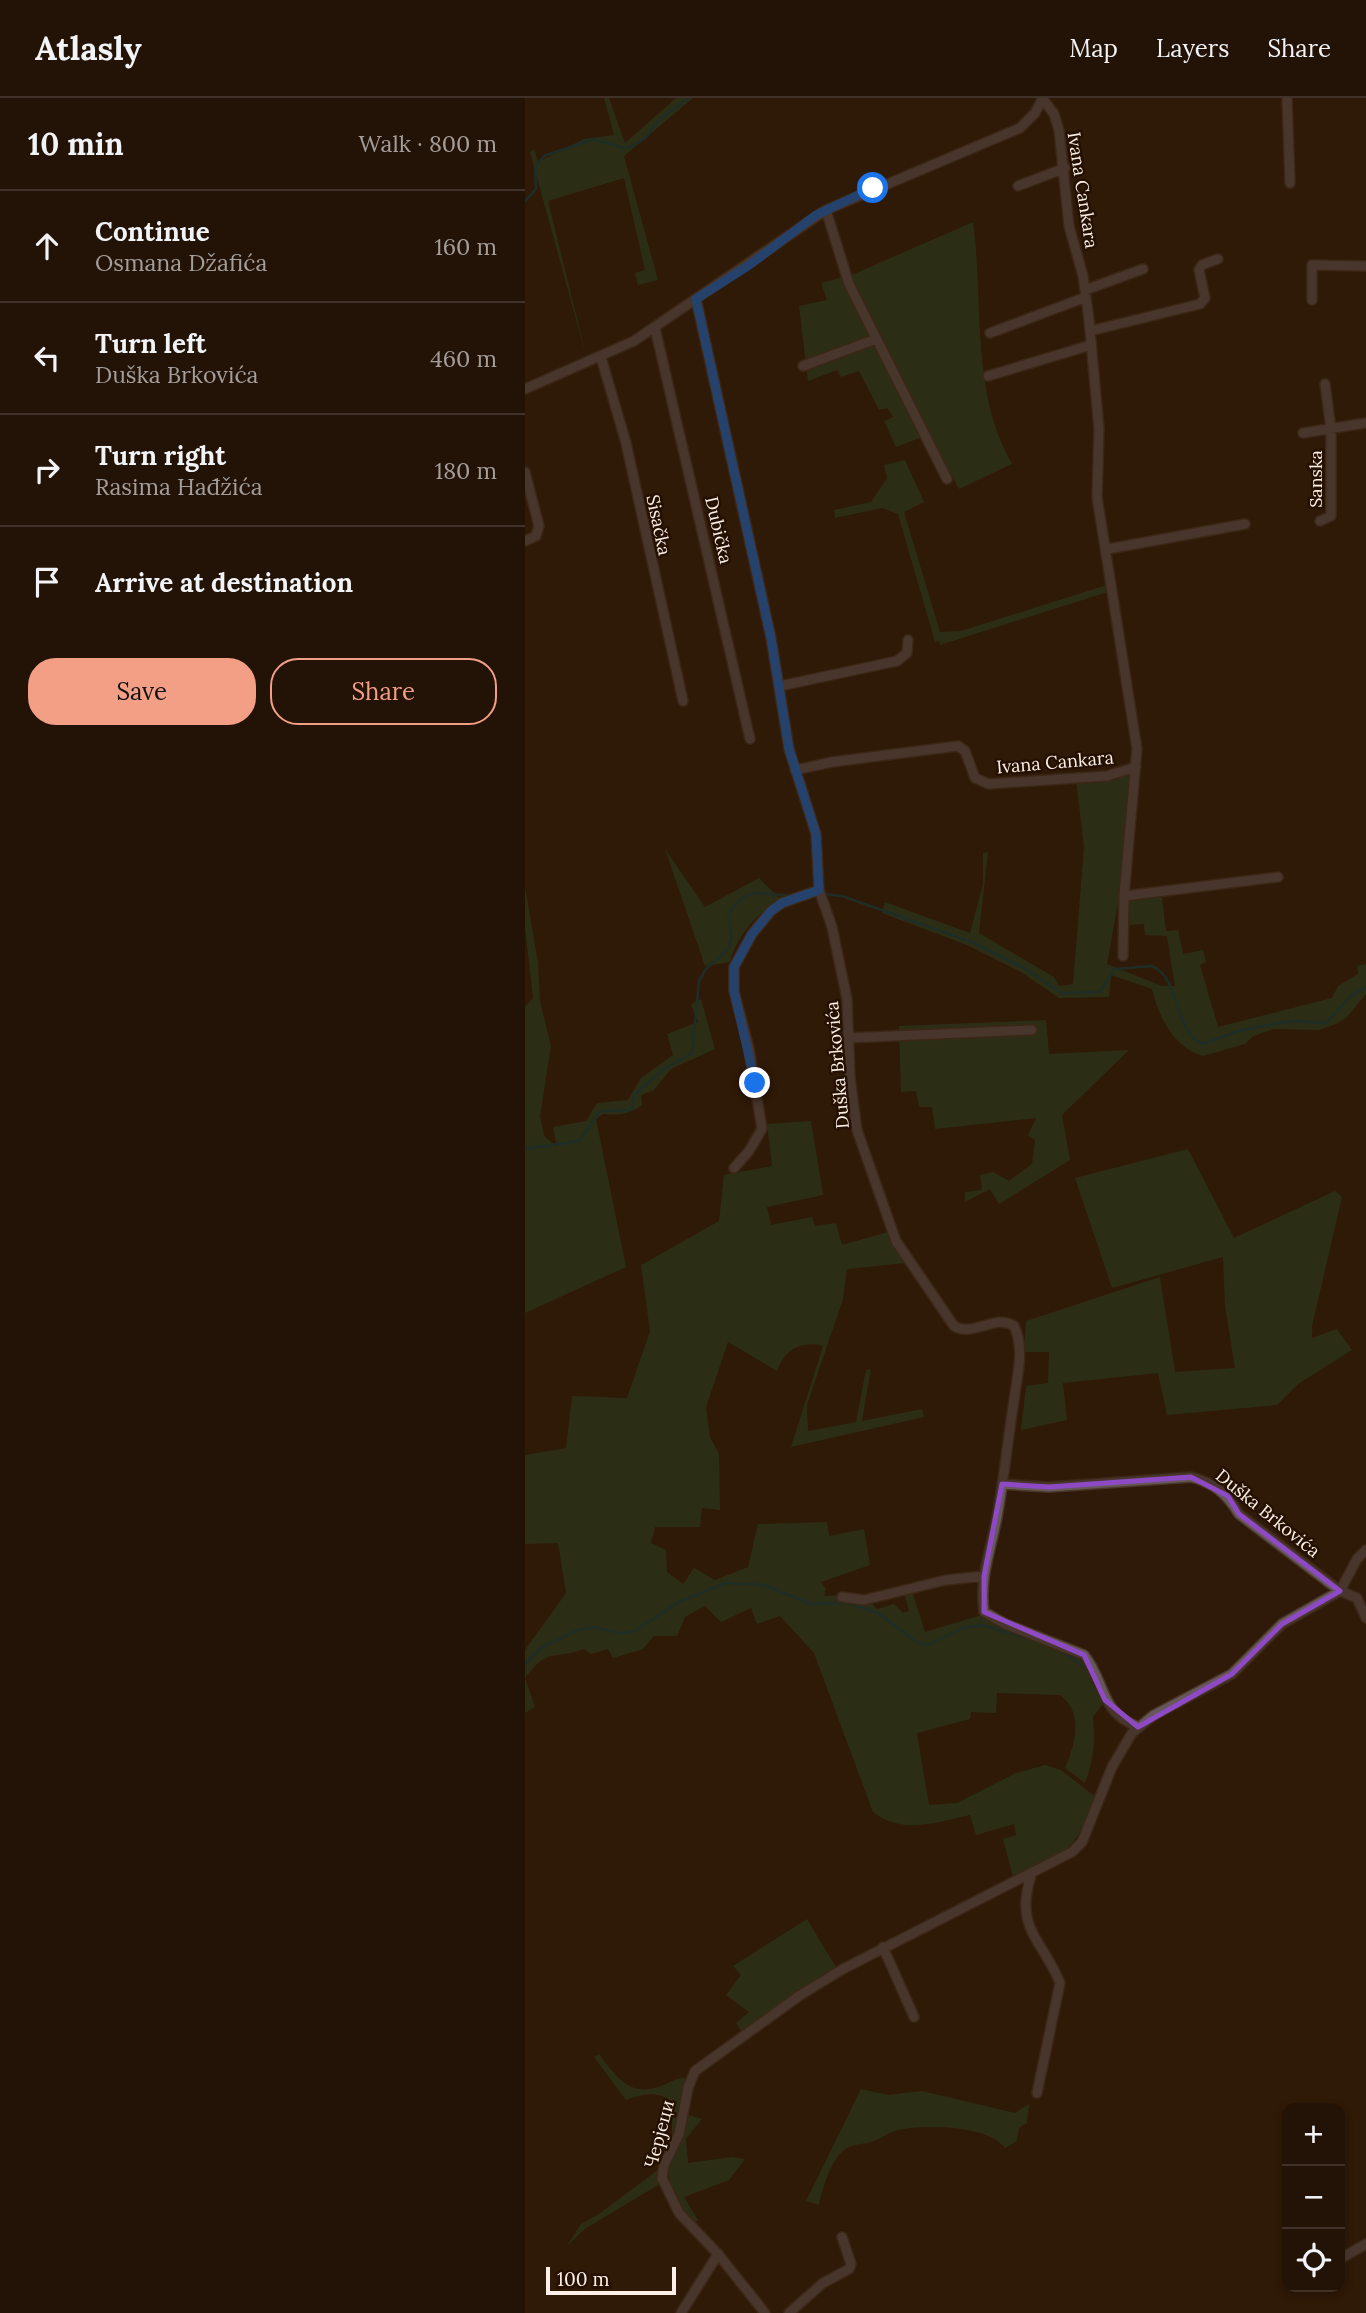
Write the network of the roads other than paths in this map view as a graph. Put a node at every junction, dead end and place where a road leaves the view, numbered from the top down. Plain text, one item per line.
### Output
1 (1043, 98) edge
2 (1287, 98) edge
3 (1065, 168) junction
4 (1290, 183) dead end
5 (1018, 186) dead end
6 (826, 210) junction
7 (1218, 259) dead end
8 (1366, 266) edge
9 (1143, 269) dead end
10 (1086, 293) junction
11 (696, 299) junction
12 (1312, 300) dead end
13 (655, 328) junction
14 (1090, 331) junction
15 (990, 333) dead end
16 (876, 339) junction
17 (1091, 345) junction
18 (601, 357) junction
19 (803, 366) dead end
20 (988, 376) dead end
21 (1325, 384) dead end
22 (525, 389) edge
23 (1366, 423) edge
24 (1331, 429) junction
25 (1303, 433) dead end
26 (525, 472) edge
27 (947, 479) dead end
28 (1320, 521) dead end
29 (1245, 524) dead end
30 (525, 541) edge
31 (1108, 549) junction
32 (908, 640) dead end
33 (780, 686) junction
34 (683, 701) dead end
35 (750, 739) dead end
36 (1136, 767) junction
37 (795, 770) junction
38 (1278, 877) dead end
39 (819, 890) junction
40 (1124, 896) junction
41 (1123, 956) dead end
42 (1032, 1030) dead end
43 (847, 1038) junction
44 (734, 1168) dead end
45 (1002, 1484) junction
46 (1366, 1550) edge
47 (984, 1576) junction
48 (1340, 1591) junction
49 (1362, 1596) edge
50 (842, 1597) dead end
51 (1366, 1618) edge
52 (1138, 1727) junction
53 (1032, 1872) junction
54 (883, 1947) junction
55 (914, 2017) dead end
56 (1037, 2093) dead end
57 (842, 2238) dead end
58 (1366, 2244) edge
59 (718, 2254) junction
60 (1345, 2256) edge
61 (681, 2313) edge
62 (765, 2313) edge
63 (789, 2313) edge

1 - 3 street, Ivana Cankara
1 - 6 street
2 - 4 street
3 - 5 street
3 - 10 street, Ivana Cankara
6 - 11 street
6 - 16 street
7 - 14 street
8 - 12 street
9 - 10 street
10 - 14 street, Ivana Cankara
10 - 15 street
11 - 13 street
11 - 33 street, Duška Brkovića
13 - 18 street
13 - 35 street, Dubička
14 - 17 street, Ivana Cankara
16 - 19 street
16 - 27 street
17 - 20 street
17 - 31 street, Ivana Cankara
18 - 22 street
18 - 34 street, Sisačka
21 - 24 street, Sanska
23 - 24 street, Sanska
24 - 25 street, Sanska
24 - 28 street, Sanska
26 - 30 street
29 - 31 street
31 - 36 street, Ivana Cankara
32 - 33 street
33 - 37 street, Duška Brkovića
36 - 37 street, Ivana Cankara
36 - 40 street, Ivana Cankara
37 - 39 street, Duška Brkovića
38 - 40 street
39 - 43 street, Duška Brkovića
39 - 44 street
40 - 41 street, Ivana Cankara
42 - 43 street
43 - 45 street, Duška Brkovića
45 - 47 street, Duška Brkovića
45 - 48 street, Duška Brkovića
46 - 48 street
47 - 50 street
47 - 52 street, Duška Brkovića
48 - 49 street, Duška Brkovića
48 - 52 street
49 - 51 street
52 - 53 street, Черјеци
53 - 54 street, Черјеци
53 - 56 street
54 - 55 street
54 - 59 street, Черјеци
57 - 63 street
58 - 60 street
59 - 61 street
59 - 62 street, Черјеци

